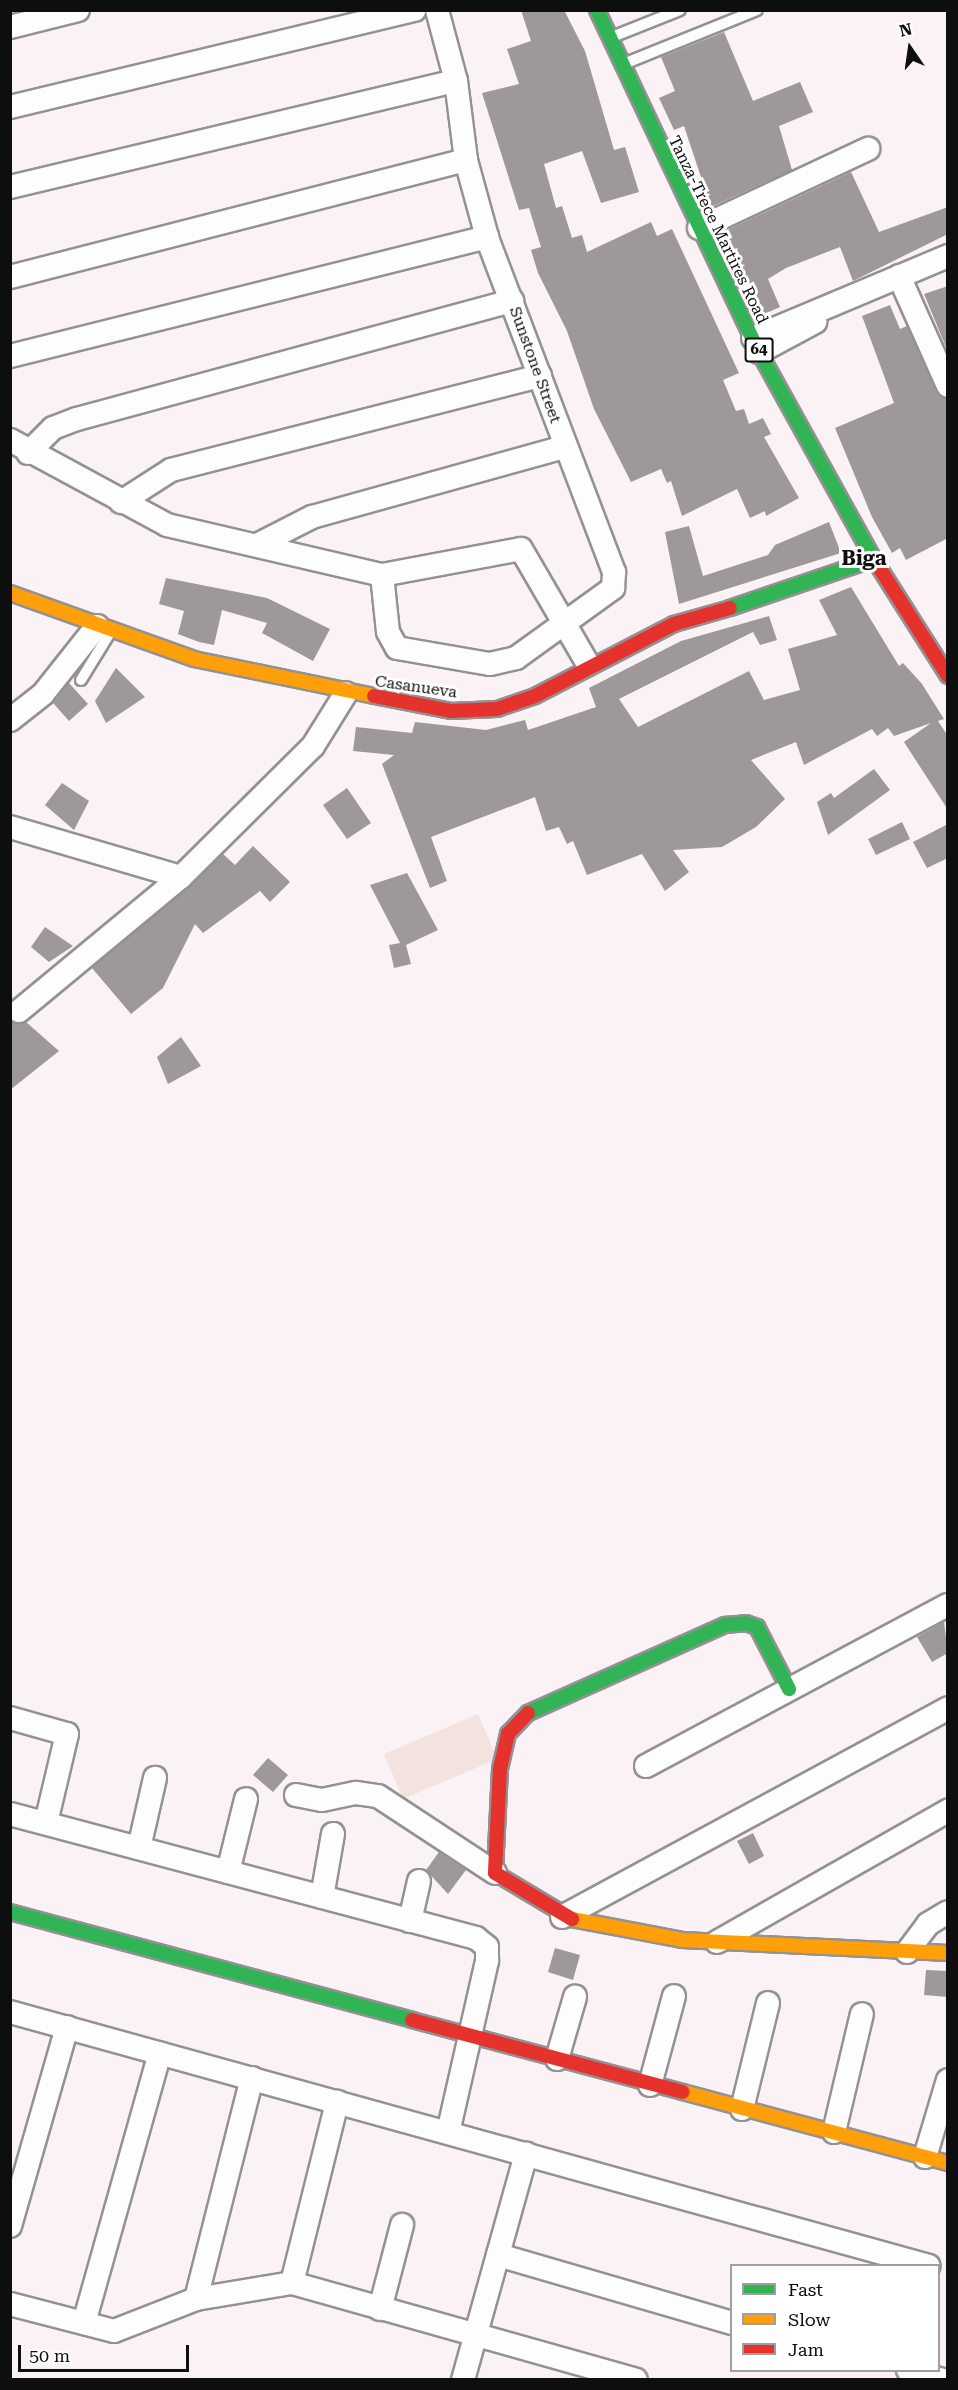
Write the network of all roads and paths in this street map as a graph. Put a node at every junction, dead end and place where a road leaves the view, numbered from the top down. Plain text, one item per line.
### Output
1 (78, 10) edge
2 (415, 10) edge
3 (437, 10) edge
4 (597, 10) edge
5 (680, 10) edge
6 (757, 10) edge
7 (10, 27) edge
8 (609, 38) junction
9 (621, 65) junction
10 (456, 81) junction
11 (10, 107) edge
12 (868, 149) dead end
13 (466, 160) junction
14 (10, 187) edge
15 (699, 228) junction
16 (488, 237) junction
17 (948, 256) edge
18 (899, 276) junction
19 (10, 277) edge
20 (512, 301) junction
21 (756, 345) junction
22 (10, 356) edge
23 (945, 373) edge
24 (540, 376) junction
25 (19, 446) edge
26 (566, 447) junction
27 (121, 502) junction
28 (257, 545) junction
29 (874, 559) junction
30 (382, 576) junction
31 (10, 593) edge
32 (567, 624) junction
33 (104, 629) junction
34 (943, 660) edge
35 (588, 664) junction
36 (948, 676) edge
37 (81, 680) dead end
38 (346, 693) junction
39 (10, 720) edge
40 (10, 827) edge
41 (181, 877) junction
42 (19, 1011) dead end
43 (948, 1605) edge
44 (789, 1689) junction
45 (948, 1708) edge
46 (10, 1718) edge
47 (646, 1766) dead end
48 (155, 1778) dead end
49 (296, 1795) dead end
50 (246, 1799) dead end
51 (948, 1811) edge
52 (10, 1814) edge
53 (46, 1823) junction
54 (333, 1834) dead end
55 (139, 1848) junction
56 (228, 1872) junction
57 (495, 1873) junction
58 (419, 1881) dead end
59 (322, 1897) junction
60 (10, 1912) edge
61 (948, 1912) edge
62 (562, 1917) junction
63 (410, 1921) junction
64 (714, 1944) junction
65 (907, 1952) junction
66 (948, 1953) edge
67 (674, 1996) dead end
68 (575, 1997) dead end
69 (768, 2003) dead end
70 (10, 2012) edge
71 (862, 2014) dead end
72 (67, 2028) junction
73 (470, 2033) junction
74 (160, 2053) junction
75 (557, 2059) junction
76 (252, 2078) junction
77 (948, 2080) edge
78 (650, 2085) junction
79 (338, 2102) junction
80 (742, 2109) junction
81 (834, 2132) junction
82 (448, 2133) junction
83 (526, 2154) junction
84 (926, 2157) junction
85 (948, 2163) edge
86 (402, 2225) dead end
87 (10, 2226) edge
88 (498, 2255) junction
89 (925, 2264) edge
90 (292, 2283) junction
91 (196, 2299) junction
92 (10, 2304) edge
93 (380, 2308) junction
94 (730, 2322) edge
95 (84, 2323) junction
96 (475, 2337) junction
97 (916, 2372) edge
98 (463, 2379) edge
99 (636, 2379) edge
100 (942, 2379) edge

1 - 7 street
2 - 11 street
3 - 10 street, Sunstone Street
4 - 8 street, Tanza-Trece Martires Road / 64
5 - 8 lane
6 - 9 lane
8 - 9 street, Tanza-Trece Martires Road / 64
9 - 15 street, Tanza-Trece Martires Road / 64
10 - 13 street, Sunstone Street
10 - 14 street
12 - 15 street
13 - 16 street, Sunstone Street
13 - 19 street
15 - 21 street, Tanza-Trece Martires Road / 64
16 - 20 street, Sunstone Street
16 - 22 street
17 - 18 street
18 - 21 street
18 - 23 street
20 - 24 street, Sunstone Street
20 - 25 street
21 - 29 street, Tanza-Trece Martires Road / 64
24 - 26 street, Sunstone Street
24 - 27 street
25 - 27 street
26 - 28 street
26 - 32 street, Sunstone Street
27 - 28 street
28 - 30 street
29 - 34 street, Tanza-Trece Martires Road / 64
29 - 35 street, Casanueva
30 - 32 street
30 - 32 street, Sunstone Street
31 - 33 street, Casanueva
32 - 35 street
33 - 37 lane
33 - 38 street, Casanueva
33 - 39 street
34 - 36 street, Tanza-Trece Martires Road / 64
35 - 38 street, Casanueva
38 - 41 street
40 - 41 street
41 - 42 street
43 - 44 street
44 - 47 street
44 - 57 street
45 - 62 street
46 - 53 street
48 - 55 street
49 - 57 street
50 - 56 street
51 - 64 street
52 - 53 street
53 - 55 street
54 - 59 street
55 - 56 street
56 - 59 street
57 - 62 street
58 - 63 street
59 - 63 street
60 - 73 street
61 - 65 street
62 - 64 street
63 - 73 street
64 - 65 street
65 - 66 street
67 - 78 street
68 - 75 street
69 - 80 street
70 - 72 street
71 - 81 street
72 - 74 street
72 - 87 street
73 - 75 street
73 - 82 street
74 - 76 street
74 - 95 street
75 - 78 street
76 - 79 street
76 - 91 street
77 - 84 street
78 - 80 street
79 - 82 street
79 - 90 street
80 - 81 street
81 - 84 street
82 - 83 street
83 - 88 street
83 - 89 street
84 - 85 street
86 - 93 street
88 - 94 street
88 - 96 street
90 - 91 street
90 - 93 street
91 - 95 street
92 - 95 street
93 - 96 street
96 - 98 street
96 - 99 street
97 - 100 street

